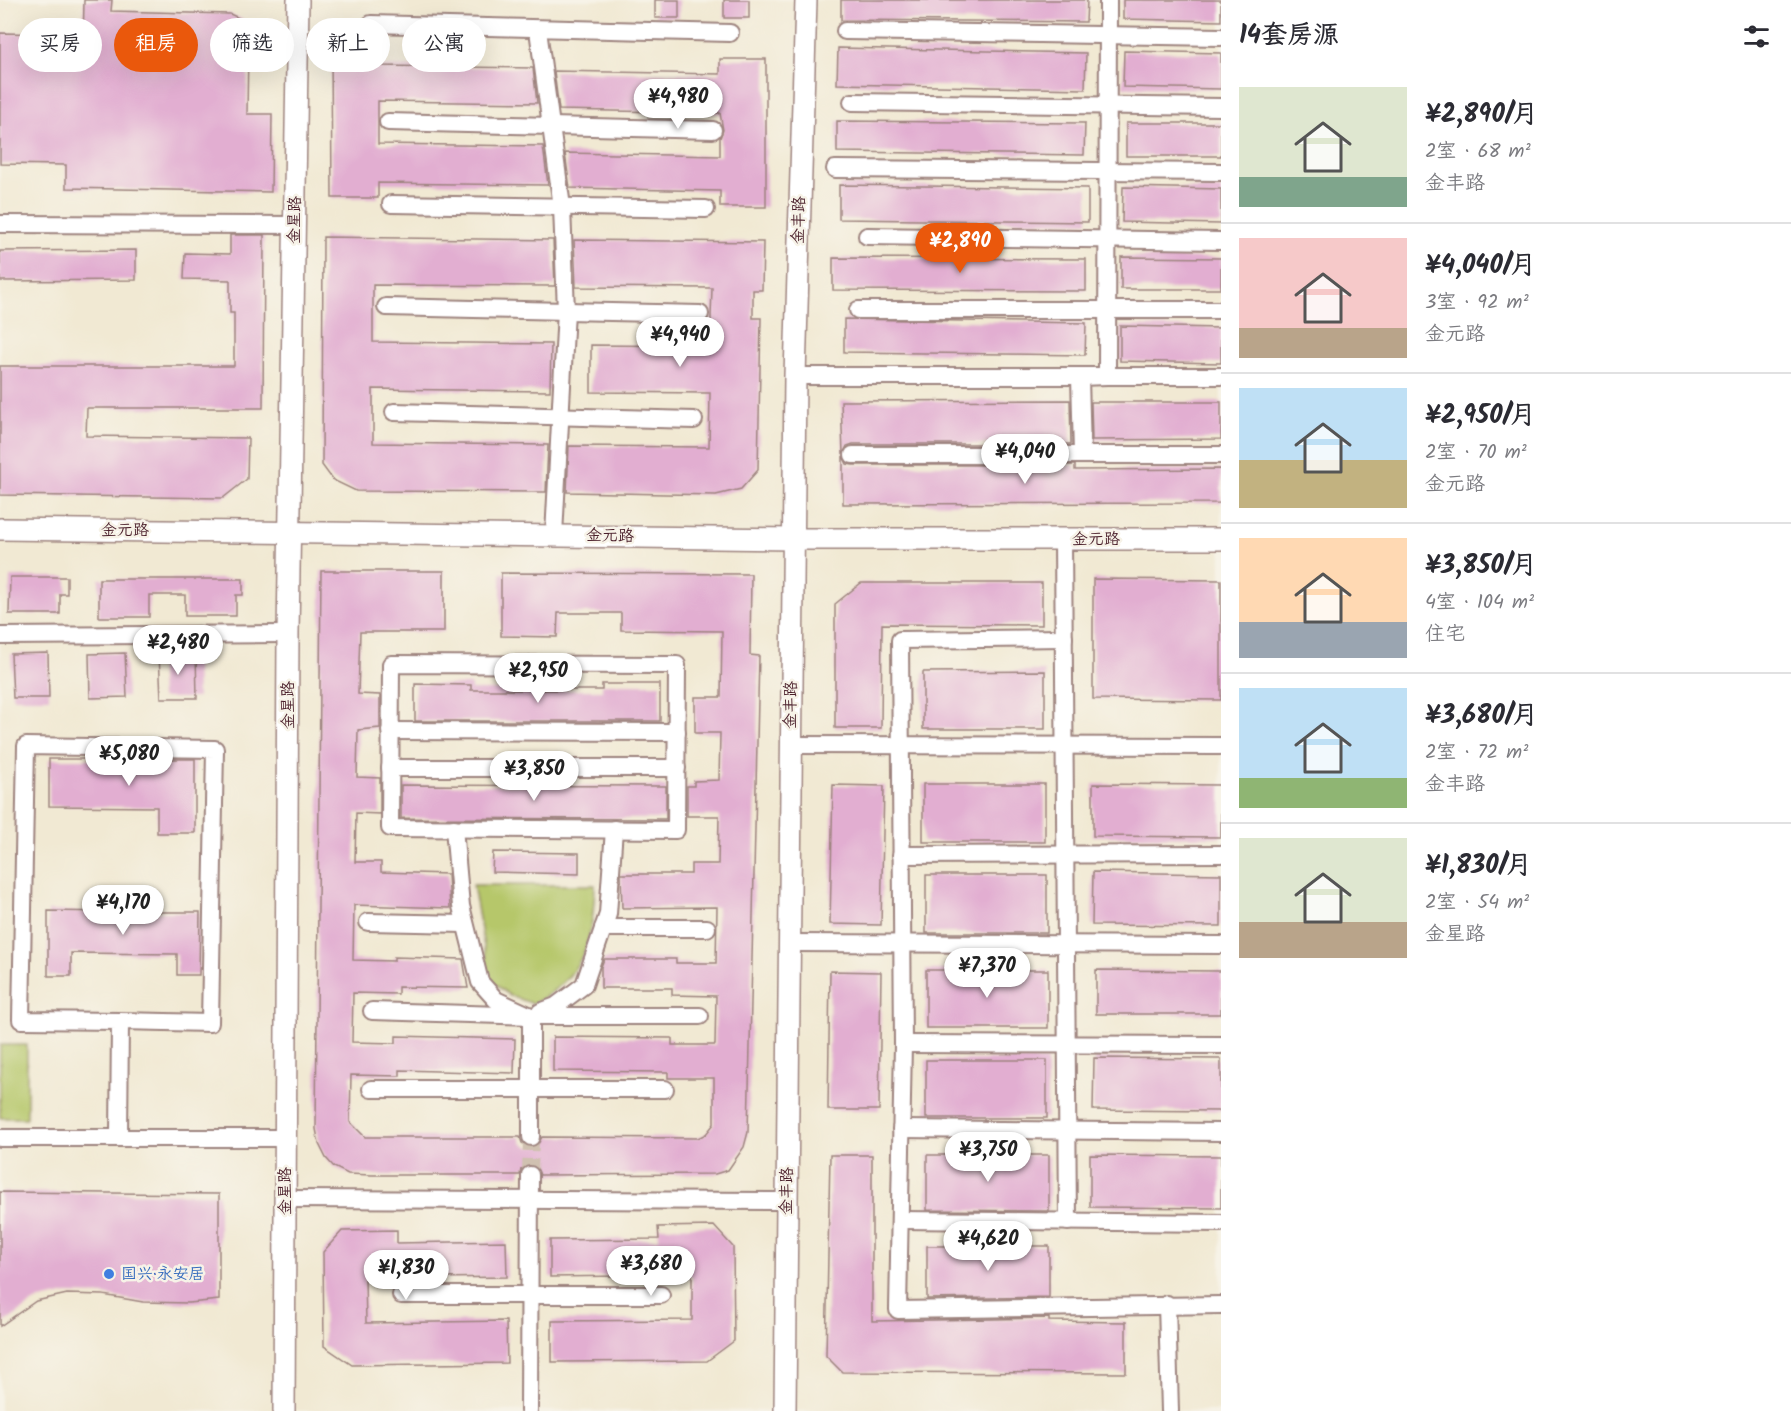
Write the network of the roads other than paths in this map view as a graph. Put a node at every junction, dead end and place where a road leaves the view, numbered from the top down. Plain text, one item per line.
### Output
1 (298, 0) edge
2 (806, 0) edge
3 (1108, 0) edge
4 (390, 25) edge
5 (538, 30) junction
6 (845, 31) dead end
7 (730, 33) dead end
8 (1108, 38) junction
9 (1221, 38) edge
10 (852, 102) dead end
11 (1108, 107) junction
12 (1221, 107) edge
13 (388, 122) dead end
14 (552, 126) junction
15 (713, 130) dead end
16 (835, 169) dead end
17 (1221, 172) edge
18 (1107, 173) junction
19 (392, 204) dead end
20 (562, 207) junction
21 (706, 208) dead end
22 (0, 224) edge
23 (295, 225) junction
24 (867, 236) dead end
25 (1107, 239) junction
26 (1221, 241) edge
27 (386, 308) dead end
28 (1107, 308) junction
29 (858, 310) dead end
30 (1221, 310) edge
31 (566, 311) junction
32 (700, 314) dead end
33 (795, 376) junction
34 (1107, 376) junction
35 (1221, 376) edge
36 (1080, 377) junction
37 (394, 412) dead end
38 (561, 416) junction
39 (694, 420) dead end
40 (1082, 454) junction
41 (853, 455) dead end
42 (1221, 455) edge
43 (0, 529) edge
44 (291, 531) junction
45 (554, 535) junction
46 (793, 539) junction
47 (1063, 539) junction
48 (1221, 539) edge
49 (288, 634) junction
50 (0, 636) edge
51 (1064, 638) junction
52 (390, 731) junction
53 (677, 732) junction
54 (791, 745) junction
55 (901, 745) junction
56 (1065, 746) junction
57 (1221, 746) edge
58 (390, 768) junction
59 (677, 768) junction
60 (454, 828) junction
61 (614, 829) junction
62 (1066, 854) junction
63 (1221, 854) edge
64 (901, 855) junction
65 (368, 922) dead end
66 (465, 924) junction
67 (603, 927) junction
68 (707, 928) dead end
69 (789, 943) junction
70 (902, 944) junction
71 (1066, 945) junction
72 (1221, 945) edge
73 (372, 1011) dead end
74 (531, 1016) junction
75 (700, 1016) dead end
76 (120, 1021) junction
77 (903, 1044) junction
78 (1067, 1044) junction
79 (1221, 1045) edge
80 (531, 1088) junction
81 (371, 1089) dead end
82 (665, 1089) dead end
83 (901, 1129) junction
84 (1068, 1131) junction
85 (1221, 1132) edge
86 (531, 1137) tunnel mouth
87 (0, 1138) edge
88 (119, 1138) junction
89 (286, 1138) junction
90 (530, 1174) tunnel mouth
91 (285, 1199) junction
92 (529, 1200) junction
93 (786, 1201) junction
94 (900, 1220) junction
95 (1068, 1222) junction
96 (1221, 1223) edge
97 (401, 1295) dead end
98 (529, 1295) junction
99 (661, 1295) dead end
100 (1167, 1304) junction
101 (1221, 1305) edge
102 (284, 1411) edge
103 (529, 1411) edge
104 (785, 1411) edge
105 (1170, 1411) edge

1 - 23 street, 金星路
2 - 33 street, 金丰路
3 - 8 street
4 - 5 street
5 - 7 street
5 - 14 street
6 - 8 street
8 - 9 street
8 - 11 street
10 - 11 street
11 - 12 street
11 - 18 street
13 - 14 street
14 - 15 street
14 - 20 street
16 - 18 street
17 - 18 street
18 - 25 street
19 - 20 street
20 - 21 street
20 - 31 street
22 - 23 street
23 - 44 street, 金星路
24 - 25 street
25 - 26 street
25 - 28 street
27 - 31 street
28 - 29 street
28 - 30 street
28 - 34 street
31 - 32 street
31 - 38 street
33 - 36 street
33 - 46 street, 金丰路
34 - 35 street
34 - 36 street
36 - 40 street
37 - 38 street
38 - 39 street
38 - 45 street
40 - 41 street
40 - 42 street
43 - 44 street, 金元路
44 - 45 street, 金元路
44 - 49 street, 金星路
45 - 46 street, 金元路
46 - 47 street, 金元路
46 - 54 street, 金丰路
47 - 48 street, 金元路
47 - 51 street
49 - 50 street
49 - 89 street, 金星路
51 - 55 street
51 - 56 street
52 - 53 street
52 - 53 street
52 - 58 street
53 - 59 street
54 - 55 street
54 - 69 street, 金丰路
55 - 56 street
55 - 64 street
56 - 57 street
56 - 62 street
58 - 59 street
58 - 60 street
59 - 61 street
60 - 61 street
60 - 66 street
61 - 67 street
62 - 63 street
62 - 64 street
62 - 71 street
64 - 70 street
65 - 66 street
66 - 74 street
67 - 68 street
67 - 74 street
69 - 70 street
69 - 93 street, 金丰路
70 - 71 street
70 - 77 street
71 - 72 street
71 - 78 street
73 - 74 street
74 - 75 street
74 - 80 street
76 - 76 street
76 - 88 street
77 - 78 street
77 - 83 street
78 - 79 street
78 - 84 street
80 - 81 street
80 - 82 street
80 - 86 street
83 - 84 street
83 - 94 street
84 - 85 street
84 - 95 street
87 - 88 street
88 - 89 street
89 - 91 street, 金星路
90 - 92 street
91 - 92 street
91 - 102 street, 金星路
92 - 93 street
92 - 98 street
93 - 104 street, 金丰路
94 - 95 street
94 - 100 street
95 - 96 street
97 - 98 street
98 - 99 street
98 - 103 street
100 - 101 street
100 - 105 street

